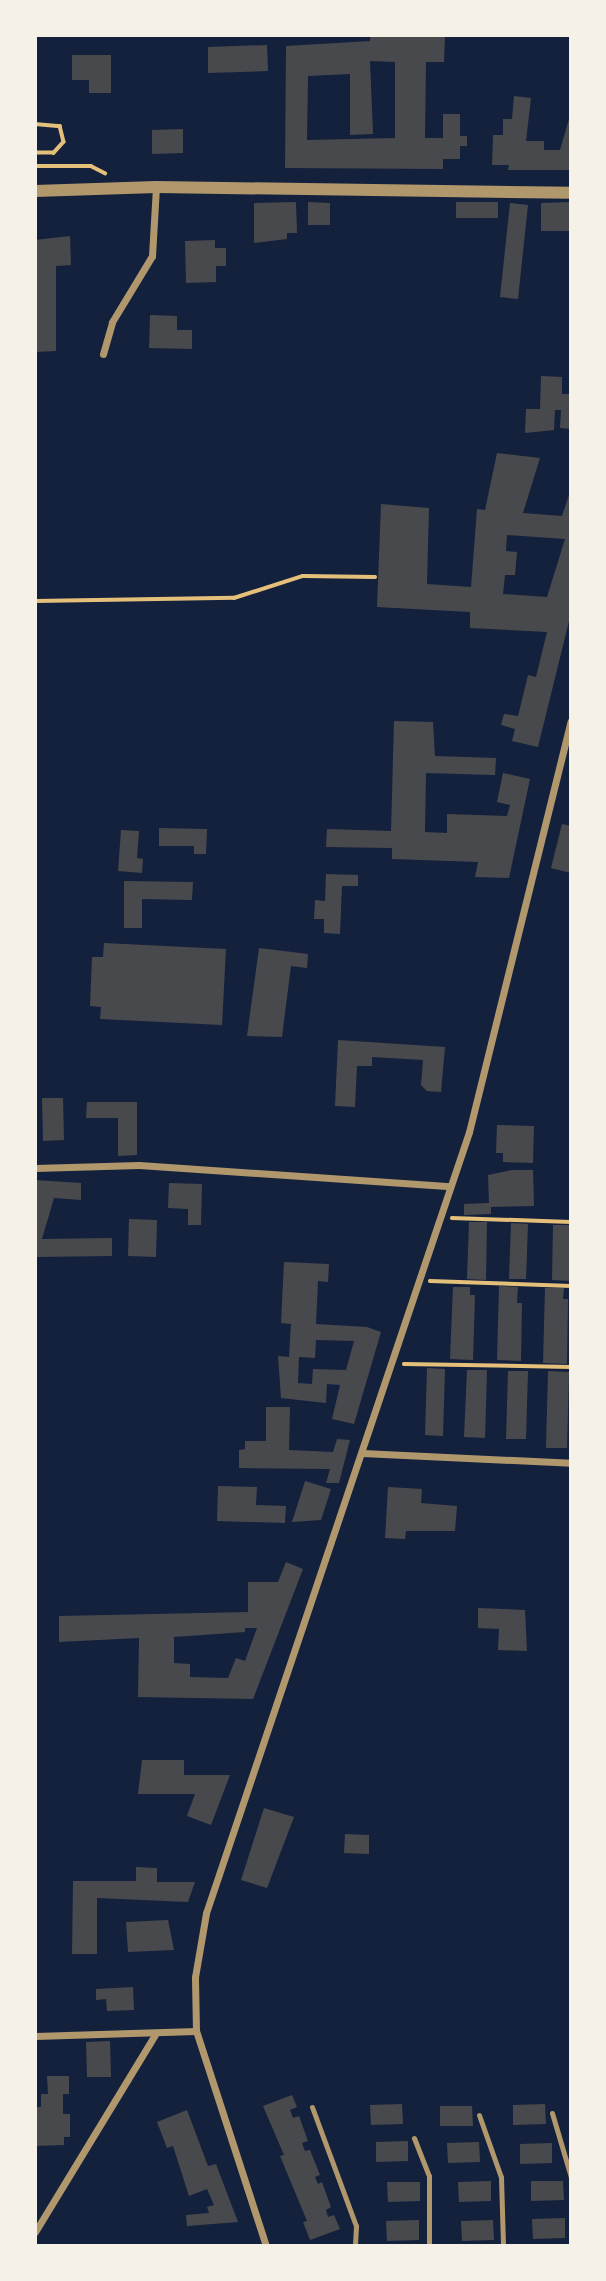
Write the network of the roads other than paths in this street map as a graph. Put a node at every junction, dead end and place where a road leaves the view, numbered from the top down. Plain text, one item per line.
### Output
1 (156, 187) junction
2 (35, 191) edge
3 (571, 193) edge
4 (103, 354) dead end
5 (571, 721) edge
6 (35, 1168) edge
7 (450, 1186) junction
8 (362, 1453) junction
9 (571, 1463) edge
10 (195, 2031) junction
11 (155, 2035) junction
12 (35, 2036) edge
13 (312, 2107) dead end
14 (552, 2113) dead end
15 (479, 2115) dead end
16 (414, 2138) dead end
17 (571, 2177) edge
18 (35, 2232) edge
19 (266, 2246) edge
20 (355, 2246) edge
21 (429, 2246) edge
22 (503, 2246) edge

1 - 2 street
1 - 3 street
1 - 4 street
5 - 7 street
6 - 7 street
7 - 8 street
8 - 9 street
8 - 10 street
10 - 11 street
10 - 19 street
11 - 12 street
11 - 18 street
13 - 20 lane
14 - 17 lane
15 - 22 lane
16 - 21 lane

